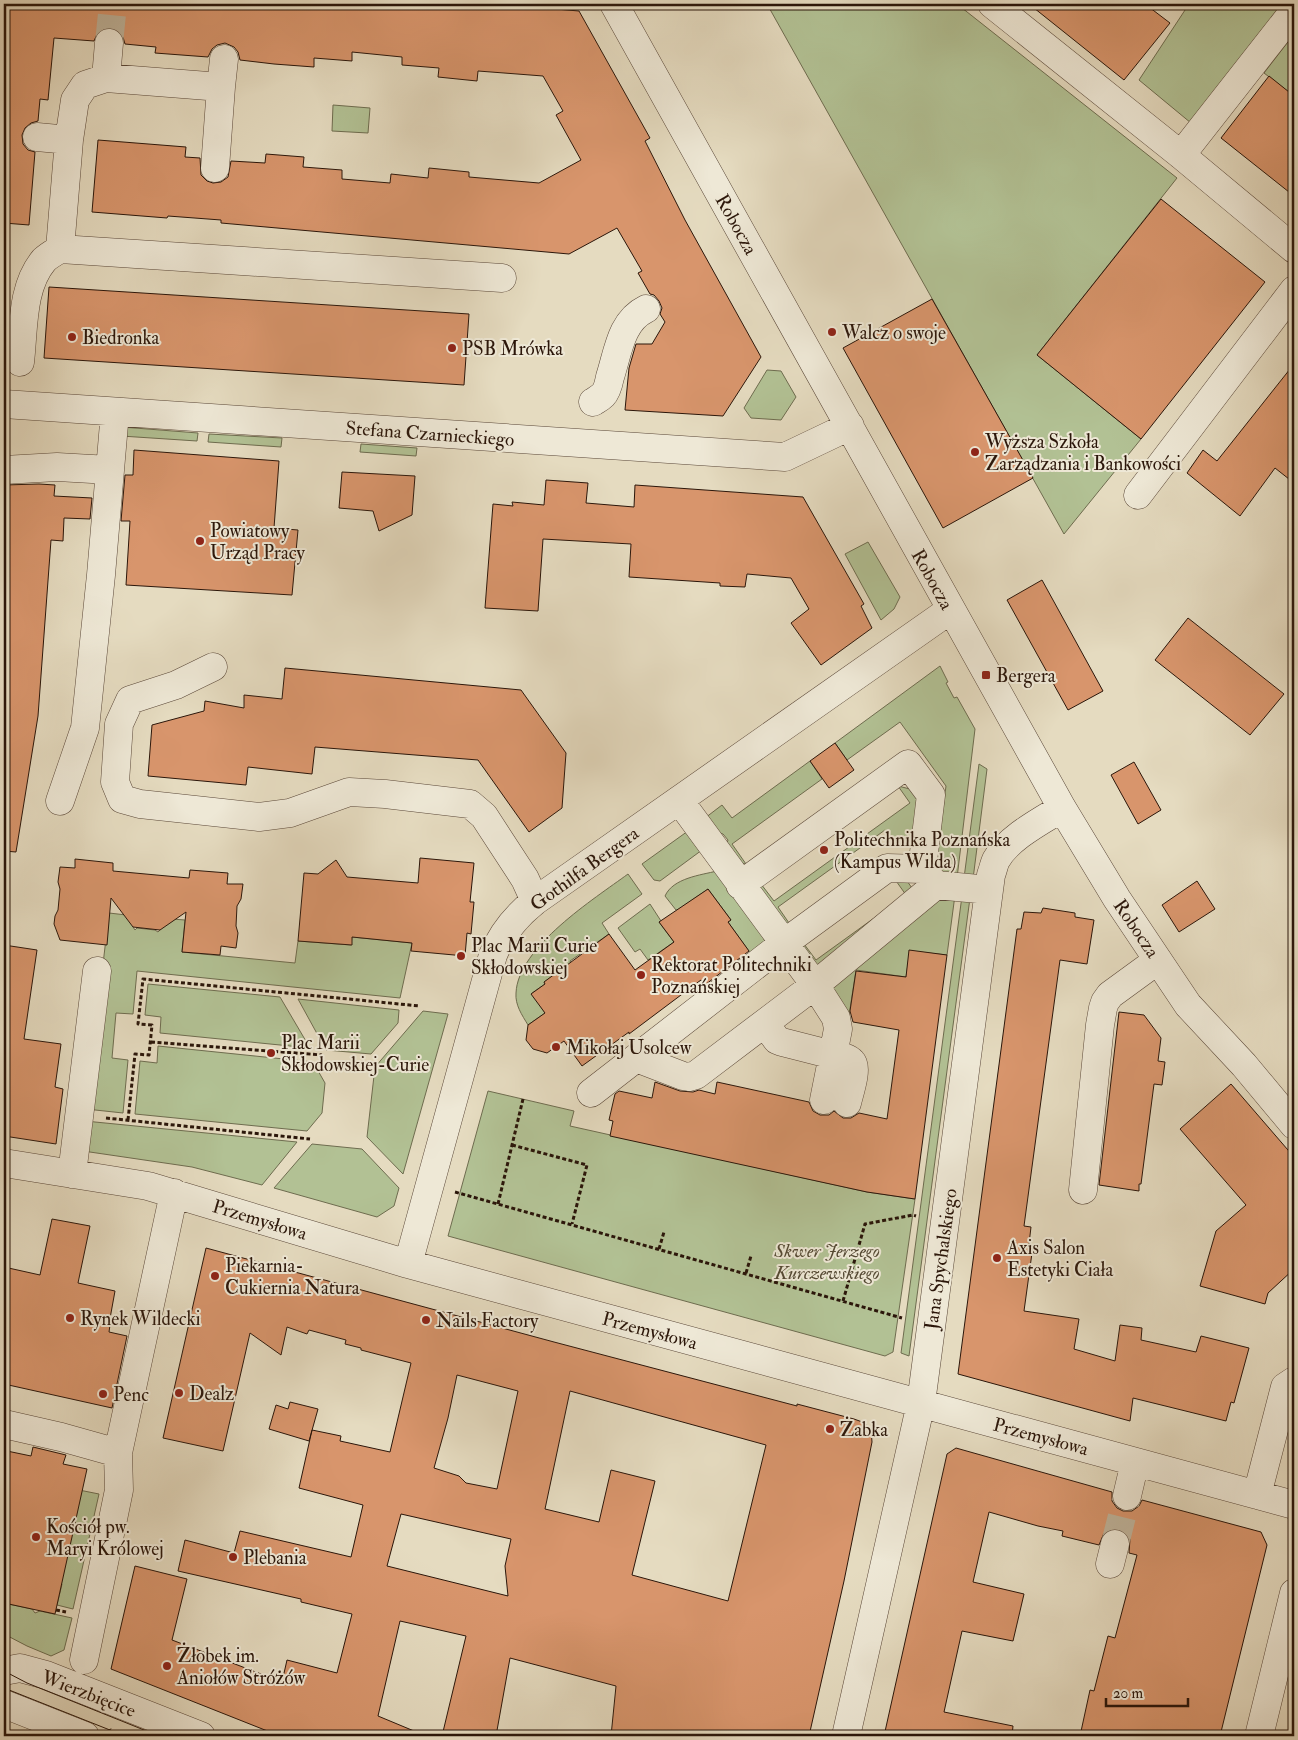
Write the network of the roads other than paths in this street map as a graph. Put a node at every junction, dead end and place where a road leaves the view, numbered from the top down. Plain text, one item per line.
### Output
1 (614, 4) edge
2 (992, 4) edge
3 (1294, 11) edge
4 (109, 43) tunnel mouth
5 (224, 59) dead end
6 (106, 78) junction
7 (221, 87) junction
8 (36, 137) dead end
9 (69, 140) junction
10 (1181, 155) junction
11 (215, 168) dead end
12 (60, 249) junction
13 (1294, 249) edge
14 (502, 278) dead end
15 (1294, 290) edge
16 (646, 309) dead end
17 (20, 362) dead end
18 (593, 402) dead end
19 (4, 404) edge
20 (115, 412) junction
21 (850, 426) junction
22 (4, 470) edge
23 (110, 470) junction
24 (1138, 495) dead end
25 (950, 610) junction
26 (213, 666) dead end
27 (679, 800) junction
28 (60, 801) dead end
29 (1062, 808) junction
30 (929, 877) junction
31 (740, 885) junction
32 (989, 890) junction
33 (535, 902) junction
34 (783, 944) junction
35 (1158, 960) junction
36 (97, 971) dead end
37 (815, 985) junction
38 (765, 1024) junction
39 (833, 1055) junction
40 (636, 1058) junction
41 (591, 1093) dead end
42 (836, 1101) dead end
43 (1294, 1125) edge
44 (4, 1164) edge
45 (72, 1174) junction
46 (1083, 1190) dead end
47 (174, 1193) junction
48 (408, 1264) junction
49 (1294, 1381) edge
50 (921, 1403) junction
51 (4, 1424) edge
52 (118, 1454) junction
53 (1135, 1462) junction
54 (1257, 1495) junction
55 (1127, 1496) tunnel mouth
56 (1294, 1505) edge
57 (1294, 1593) edge
58 (84, 1660) dead end
59 (9, 1666) edge
60 (8, 1708) edge
61 (86, 1736) edge
62 (201, 1736) edge
63 (846, 1736) edge
64 (1259, 1736) edge

1 - 21 street, Robocza
2 - 10 street
3 - 10 street
4 - 6 street
5 - 7 street
6 - 7 street
6 - 9 street
7 - 11 street
8 - 9 street
9 - 12 street
10 - 13 street
12 - 14 street
12 - 17 street
15 - 24 street
16 - 18 street
19 - 20 street, Stefana Czarnieckiego
20 - 21 street, Stefana Czarnieckiego
20 - 23 street
21 - 25 street, Robocza
22 - 23 street
23 - 28 street
25 - 27 street, Gothilfa Bergera
25 - 29 street, Robocza
26 - 33 street
27 - 31 street
27 - 33 street, Gothilfa Bergera
29 - 32 street, Jana Spychalskiego
29 - 35 street, Robocza
30 - 31 street
30 - 32 street
30 - 34 street
30 - 37 street
31 - 34 street
32 - 50 street, Jana Spychalskiego
33 - 48 street, Gothilfa Bergera
34 - 37 street
34 - 40 street
35 - 43 street, Robocza
35 - 46 street
36 - 45 street
37 - 38 street
37 - 39 street
38 - 39 street
38 - 40 street
39 - 42 street
40 - 41 street
44 - 45 street, Przemysłowa
45 - 47 street, Przemysłowa
47 - 48 street, Przemysłowa
47 - 52 street
48 - 50 street, Przemysłowa
49 - 54 street
50 - 53 street, Przemysłowa
50 - 63 street, Jana Spychalskiego
51 - 52 street
52 - 58 street
53 - 54 street, Przemysłowa
53 - 55 street
54 - 56 street, Przemysłowa
57 - 64 street
59 - 62 street, Wierzbięcice
60 - 61 street

